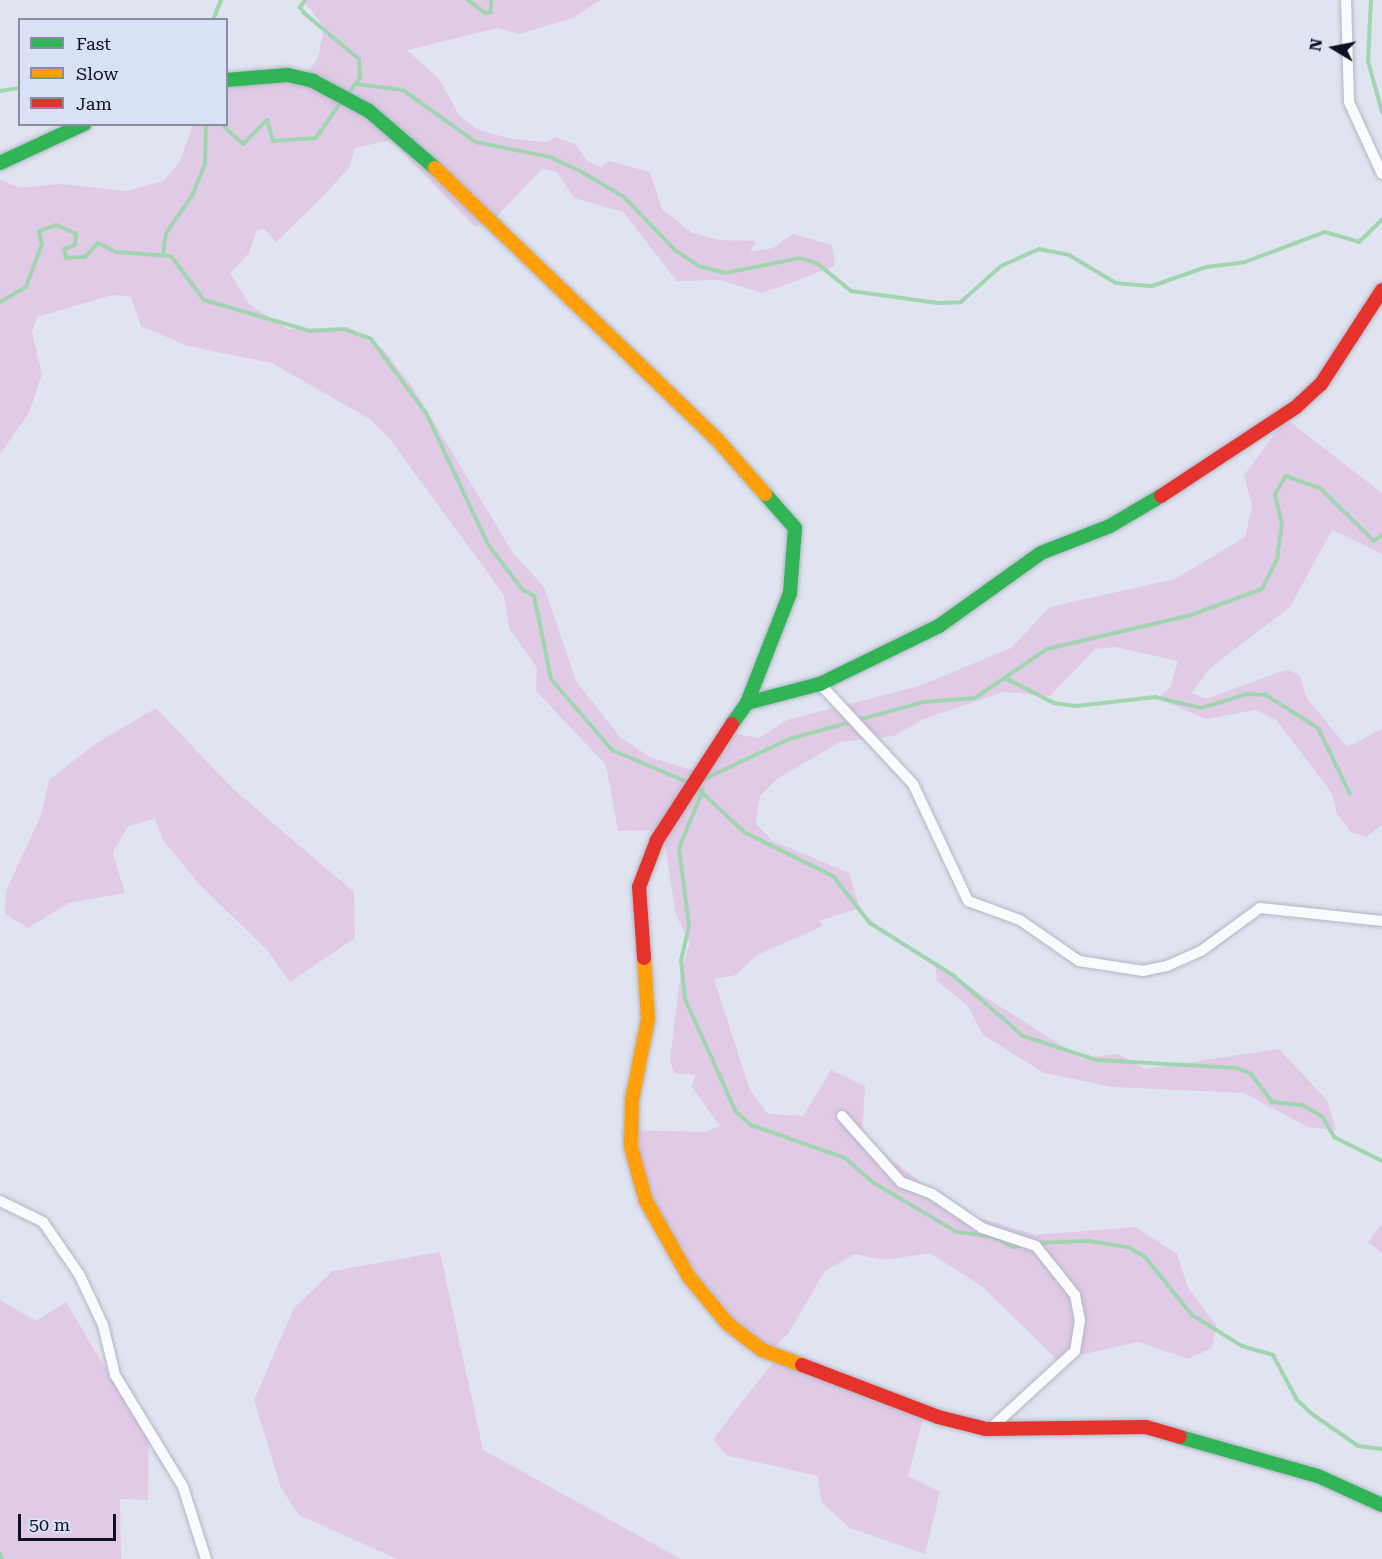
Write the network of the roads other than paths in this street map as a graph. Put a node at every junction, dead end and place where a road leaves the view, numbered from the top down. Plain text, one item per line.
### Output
1 (1346, 0) edge
2 (228, 80) edge
3 (80, 126) edge
4 (0, 163) edge
5 (1382, 174) edge
6 (1382, 290) edge
7 (820, 684) junction
8 (747, 703) junction
9 (1382, 921) edge
10 (842, 1116) dead end
11 (0, 1201) edge
12 (990, 1429) junction
13 (1382, 1505) edge
14 (206, 1559) edge

1 - 5 street
2 - 8 street
3 - 4 street
6 - 7 street
7 - 8 street
7 - 9 street
8 - 12 street
10 - 12 street
11 - 14 street
12 - 13 street

